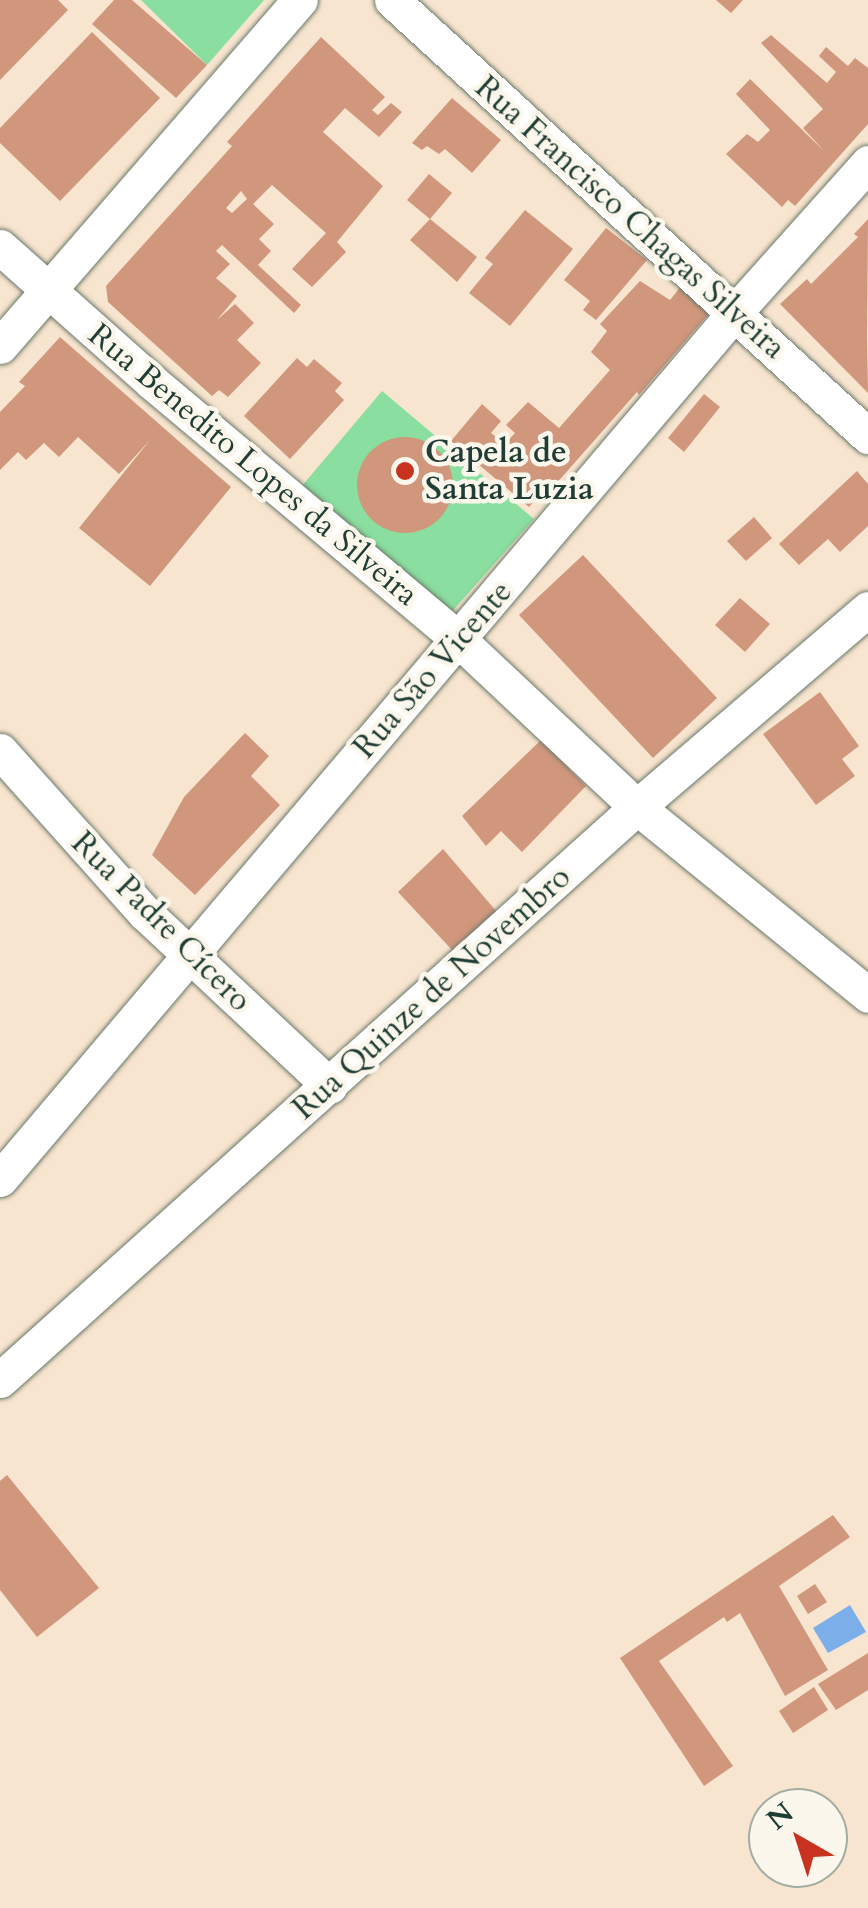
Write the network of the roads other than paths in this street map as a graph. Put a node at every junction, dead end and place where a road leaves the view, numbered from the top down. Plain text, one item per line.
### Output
1 (300, 0) edge
2 (392, 0) edge
3 (868, 163) edge
4 (0, 247) edge
5 (48, 289) junction
6 (735, 312) junction
7 (0, 346) edge
8 (868, 436) edge
9 (868, 609) edge
10 (459, 640) junction
11 (0, 751) edge
12 (637, 806) junction
13 (188, 956) junction
14 (868, 995) edge
15 (330, 1086) junction
16 (0, 1179) edge
17 (0, 1380) edge

1 - 5 street
2 - 6 street, Rua Francisco Chagas Silveira
3 - 6 street, Rua São Vicente
4 - 5 street, Rua Benedito Lopes da Silveira
5 - 7 street
5 - 10 street, Rua Benedito Lopes da Silveira
6 - 8 street, Rua Francisco Chagas Silveira
6 - 10 street, Rua São Vicente
9 - 12 street, Rua Quinze de Novembro
10 - 12 street, Rua Benedito Lopes da Silveira
10 - 13 street, Rua São Vicente
11 - 13 street, Rua Padre Cícero
12 - 14 street, Rua Benedito Lopes da Silveira
12 - 15 street, Rua Quinze de Novembro
13 - 15 street, Rua Padre Cícero
13 - 16 street, Rua São Vicente
15 - 17 street, Rua Quinze de Novembro

